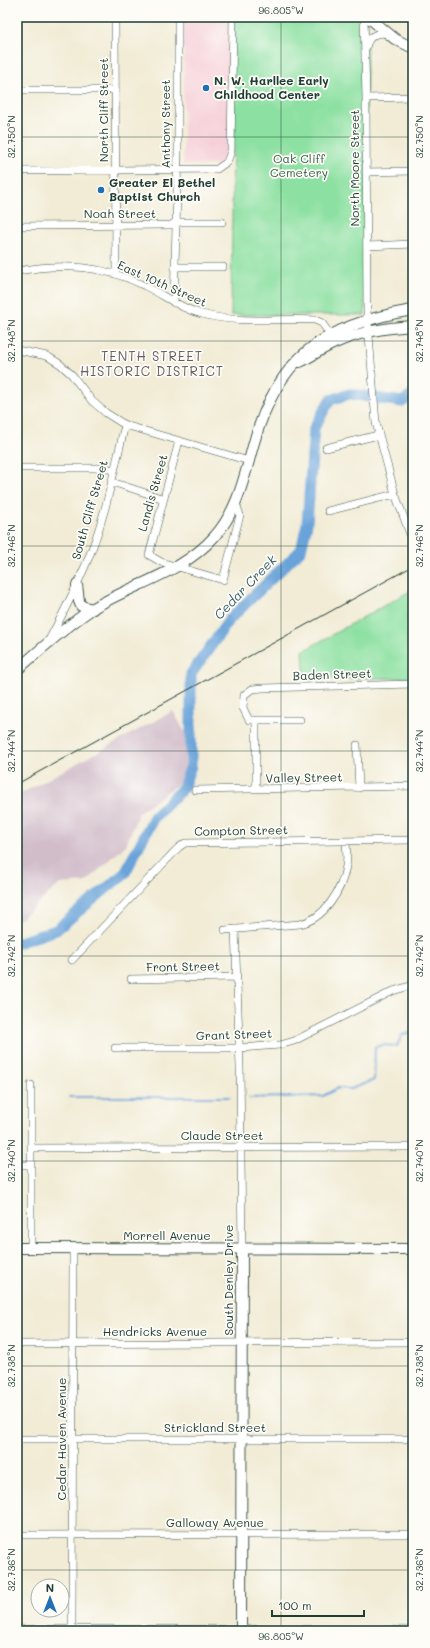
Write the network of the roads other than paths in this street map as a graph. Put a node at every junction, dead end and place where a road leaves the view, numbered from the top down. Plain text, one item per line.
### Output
1 (115, 17) edge
2 (178, 17) edge
3 (233, 17) edge
4 (364, 17) edge
5 (368, 17) edge
6 (386, 32) junction
7 (413, 48) edge
8 (365, 49) junction
9 (17, 90) edge
10 (115, 90) junction
11 (413, 97) edge
12 (366, 98) junction
13 (177, 170) junction
14 (17, 171) edge
15 (116, 171) junction
16 (413, 171) edge
17 (366, 172) junction
18 (176, 222) junction
19 (222, 222) dead end
20 (116, 225) junction
21 (17, 226) edge
22 (413, 244) edge
23 (367, 246) junction
24 (176, 267) junction
25 (223, 267) dead end
26 (17, 271) edge
27 (116, 274) junction
28 (174, 303) junction
29 (413, 310) edge
30 (368, 319) junction
31 (413, 326) edge
32 (368, 331) junction
33 (333, 338) junction
34 (17, 350) edge
35 (126, 425) junction
36 (378, 435) junction
37 (179, 441) junction
38 (326, 448) dead end
39 (249, 461) junction
40 (17, 468) edge
41 (114, 470) junction
42 (112, 482) junction
43 (395, 494) junction
44 (164, 499) junction
45 (236, 503) junction
46 (328, 511) dead end
47 (413, 542) edge
48 (178, 566) junction
49 (77, 585) junction
50 (93, 609) junction
51 (48, 643) junction
52 (17, 670) edge
53 (413, 684) edge
54 (252, 720) junction
55 (300, 720) dead end
56 (357, 745) dead end
57 (413, 786) edge
58 (359, 788) junction
59 (256, 789) junction
60 (195, 790) dead end
61 (413, 840) edge
62 (346, 841) junction
63 (235, 929) junction
64 (225, 930) dead end
65 (72, 960) dead end
66 (236, 977) junction
67 (131, 979) dead end
68 (413, 985) edge
69 (115, 1048) dead end
70 (239, 1048) junction
71 (31, 1085) dead end
72 (241, 1147) junction
73 (413, 1147) edge
74 (31, 1148) junction
75 (17, 1165) edge
76 (31, 1165) junction
77 (17, 1248) edge
78 (31, 1248) junction
79 (73, 1248) junction
80 (413, 1248) edge
81 (242, 1249) junction
82 (413, 1342) edge
83 (73, 1343) junction
84 (242, 1343) junction
85 (17, 1344) edge
86 (241, 1438) junction
87 (17, 1439) edge
88 (73, 1439) junction
89 (413, 1439) edge
90 (17, 1534) edge
91 (72, 1534) junction
92 (241, 1534) junction
93 (413, 1534) edge
94 (17, 1629) edge
95 (72, 1630) edge
96 (241, 1630) edge
97 (413, 1630) edge
98 (336, 1631) edge

1 - 10 street, North Cliff Street
2 - 13 street, Anthony Street
3 - 13 street
4 - 8 street, North Moore Street
5 - 6 street
6 - 7 street
6 - 8 street
8 - 12 street, North Moore Street
9 - 10 street
10 - 15 street, North Cliff Street
11 - 12 street
12 - 17 street, North Moore Street
13 - 15 street
13 - 18 street, Anthony Street
14 - 15 street
15 - 20 street, North Cliff Street
16 - 17 street
17 - 23 street, North Moore Street
18 - 19 street, Noah Street
18 - 20 street, Noah Street
18 - 24 street, Anthony Street
20 - 21 street, Noah Street
20 - 27 street, North Cliff Street
22 - 23 street
23 - 30 street, North Moore Street
24 - 25 street
24 - 28 street, Anthony Street
26 - 27 street, East 10th Street
27 - 28 street, East 10th Street
28 - 33 street, East 10th Street
29 - 30 street
30 - 32 street, North Moore Street
30 - 33 street
31 - 32 street
32 - 33 street
32 - 36 street, North Moore Street
33 - 39 street
34 - 35 street
35 - 37 street
35 - 41 street, South Cliff Street
36 - 38 street
36 - 43 street, North Moore Street
37 - 39 street
37 - 44 street, Landis Street
39 - 45 street
40 - 41 street
41 - 42 street, South Cliff Street
42 - 44 street
42 - 49 street, South Cliff Street
43 - 46 street
43 - 47 street, North Moore Street
44 - 48 street, Landis Street
45 - 48 street
45 - 48 street
48 - 50 street
49 - 50 street
49 - 51 street, South Cliff Street
50 - 51 street
51 - 52 street
53 - 54 street, Baden Street
54 - 55 street
54 - 59 street
56 - 58 street
57 - 58 street, Valley Street
58 - 59 street, Valley Street
59 - 60 street, Valley Street
61 - 62 street, Compton Street
62 - 63 street
62 - 65 street, Compton Street
63 - 64 street
63 - 66 street, South Denley Drive
66 - 67 street, Front Street
66 - 70 street, South Denley Drive
68 - 70 street, Grant Street
69 - 70 street, Grant Street
70 - 72 street, South Denley Drive
71 - 74 street
72 - 73 street, Claude Street
72 - 74 street, Claude Street
72 - 81 street, South Denley Drive
74 - 76 street
75 - 76 street
76 - 78 street
77 - 78 street, Morrell Avenue
78 - 79 street, Morrell Avenue
79 - 81 street, Morrell Avenue
79 - 83 street, Cedar Haven Avenue
80 - 81 street, Morrell Avenue
81 - 84 street, South Denley Drive
82 - 84 street, Hendricks Avenue
83 - 84 street, Hendricks Avenue
83 - 85 street, Hendricks Avenue
83 - 88 street, Cedar Haven Avenue
84 - 86 street, South Denley Drive
86 - 88 street, Strickland Street
86 - 89 street, Strickland Street
86 - 92 street, South Denley Drive
87 - 88 street, Strickland Street
88 - 91 street, Cedar Haven Avenue
90 - 91 street, Galloway Avenue
91 - 92 street, Galloway Avenue
91 - 95 street, Cedar Haven Avenue
92 - 93 street, Galloway Avenue
92 - 96 street, South Denley Drive
94 - 95 street
95 - 96 street
96 - 98 street
97 - 98 street

